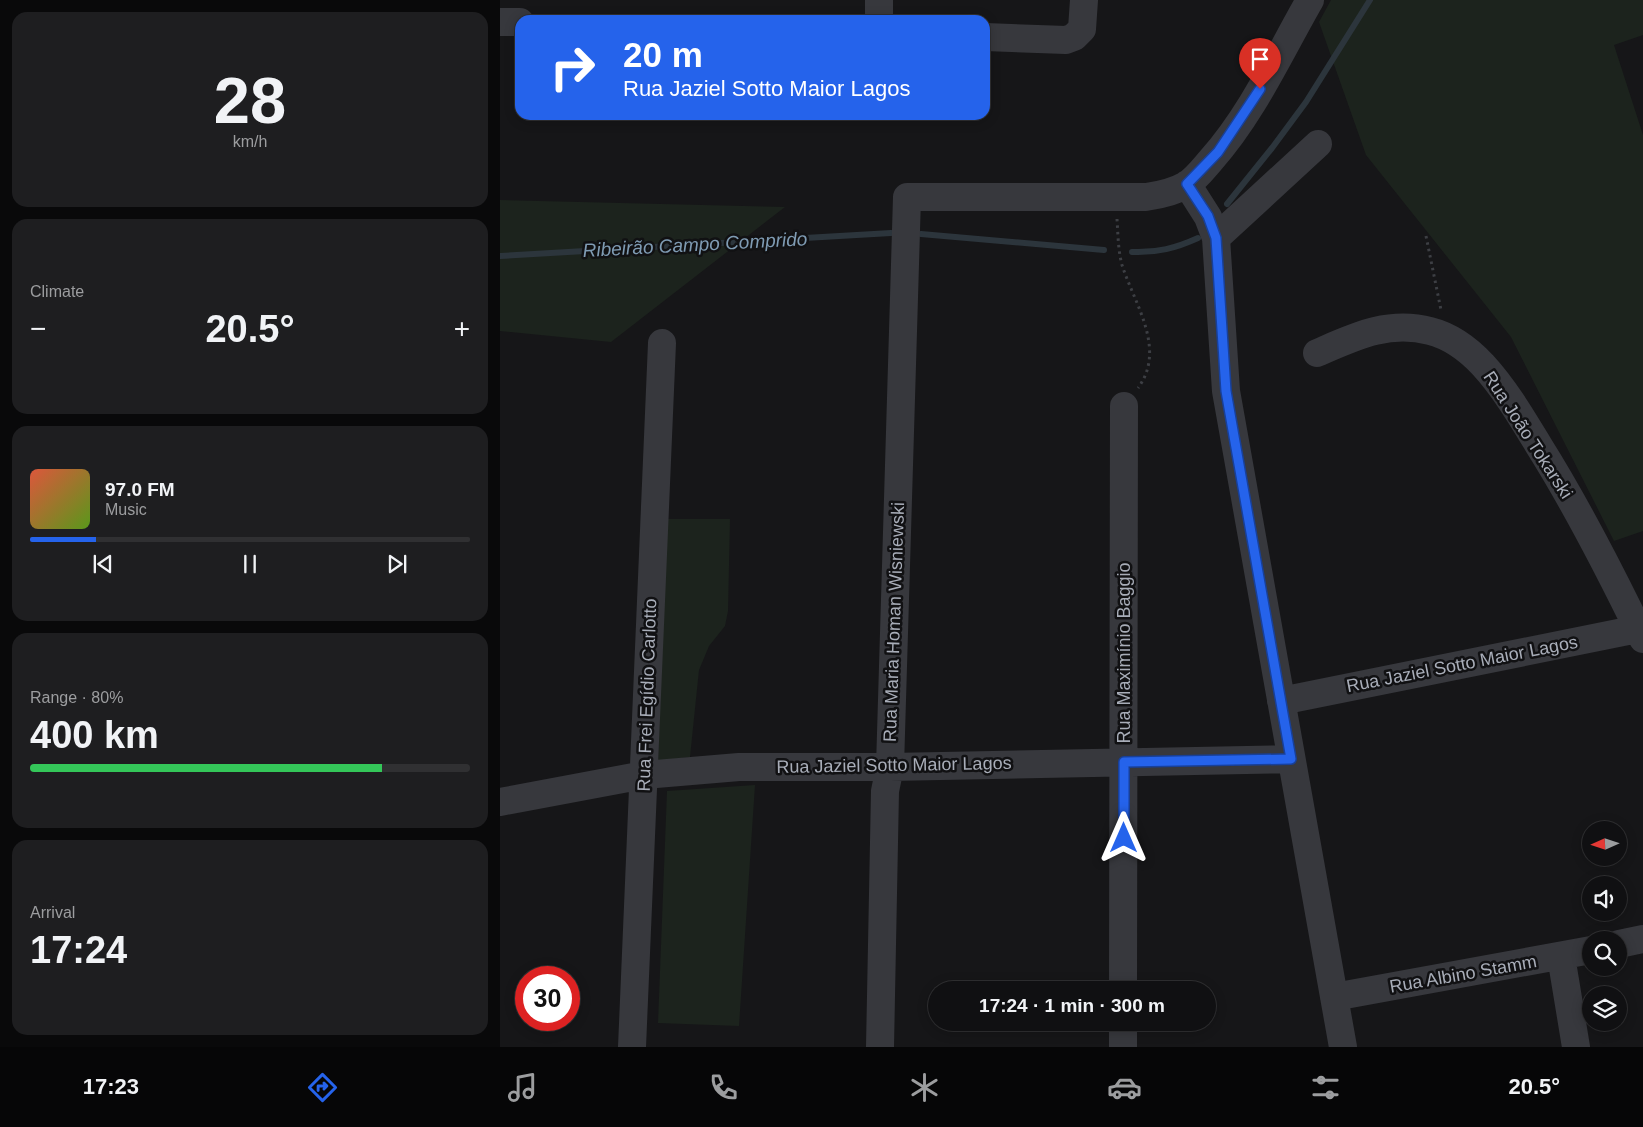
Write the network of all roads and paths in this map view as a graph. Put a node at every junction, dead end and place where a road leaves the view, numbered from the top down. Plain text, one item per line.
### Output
1 (879, 0) edge
2 (1084, 0) edge
3 (1310, 0) edge
4 (879, 15) edge
5 (500, 22) edge
6 (515, 22) edge
7 (990, 37) edge
8 (1318, 144) dead end
9 (1187, 184) junction
10 (1115, 197) junction
11 (1426, 236) dead end
12 (1216, 238) junction
13 (1447, 337) junction
14 (662, 343) dead end
15 (1317, 353) dead end
16 (1124, 406) joint
17 (1641, 632) edge
18 (1281, 701) junction
19 (1291, 759) junction
20 (1124, 762) junction
21 (890, 766) junction
22 (644, 775) junction
23 (500, 802) edge
24 (1643, 939) edge
25 (1627, 942) edge
26 (1582, 952) edge
27 (1561, 956) junction
28 (1123, 981) edge
29 (1334, 997) junction
30 (1123, 1031) edge
31 (632, 1047) edge
32 (880, 1047) edge
33 (1123, 1047) edge
34 (1343, 1047) edge
35 (1576, 1047) edge

1 - 4 street
2 - 7 street
3 - 9 street
5 - 6 street
8 - 12 street
9 - 10 street
9 - 12 street
10 - 16 path
10 - 21 street, Rua Maria Homan Wisniewski
11 - 13 path
12 - 18 street
13 - 15 street, Rua João Tokarski
13 - 17 street, Rua João Tokarski
14 - 22 street, Rua Frei Egídio Carlotto
16 - 20 street, Rua Maximínio Baggio
17 - 18 street, Rua Jaziel Sotto Maior Lagos
18 - 19 street
19 - 20 street, Rua Jaziel Sotto Maior Lagos
19 - 29 street
20 - 21 street, Rua Jaziel Sotto Maior Lagos
20 - 28 street, Rua Maximínio Baggio
21 - 22 street, Rua Jaziel Sotto Maior Lagos
21 - 32 street, Rua Maria Homan Wisniewski
22 - 23 street, Rua Jaziel Sotto Maior Lagos
22 - 31 street, Rua Frei Egídio Carlotto
24 - 25 street
26 - 27 street, Rua Albino Stamm
27 - 29 street, Rua Albino Stamm
27 - 35 street
29 - 34 street
30 - 33 street

